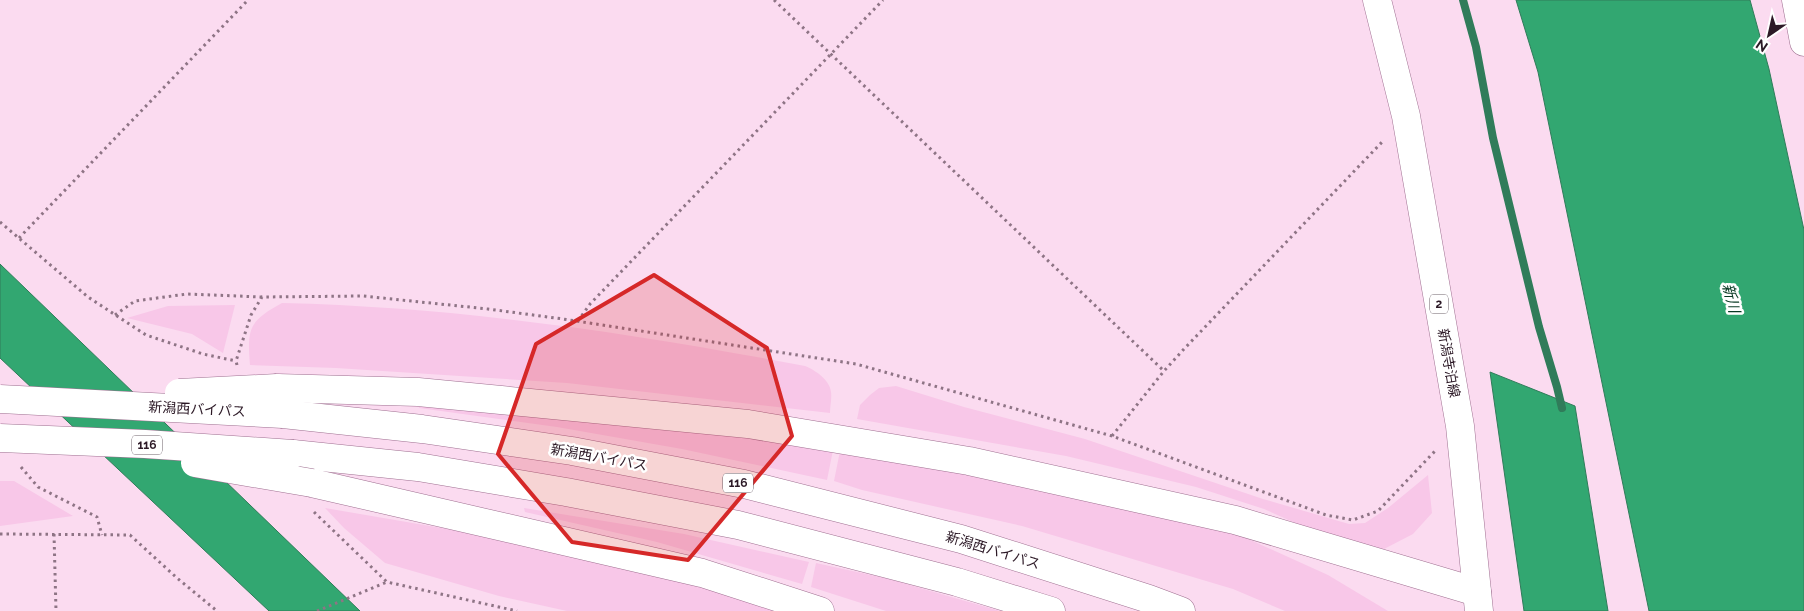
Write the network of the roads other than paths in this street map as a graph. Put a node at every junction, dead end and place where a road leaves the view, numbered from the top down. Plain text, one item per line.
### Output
1 (1378, 0) edge
2 (1796, 0) edge
3 (1804, 42) edge
4 (9, 399) edge
5 (280, 401) junction
6 (0, 438) edge
7 (59, 441) junction
8 (1478, 602) edge
9 (820, 611) edge
10 (1051, 611) edge
11 (1181, 611) edge

1 - 8 main road, 新潟寺泊線 / 2
2 - 3 main road
4 - 5 main road, 新潟西バイパス / 116, bridge
5 - 8 main road
5 - 11 main road, 新潟西バイパス / 116
6 - 7 main road, 116, bridge
7 - 9 main road, bridge
7 - 10 main road, 116, bridge

